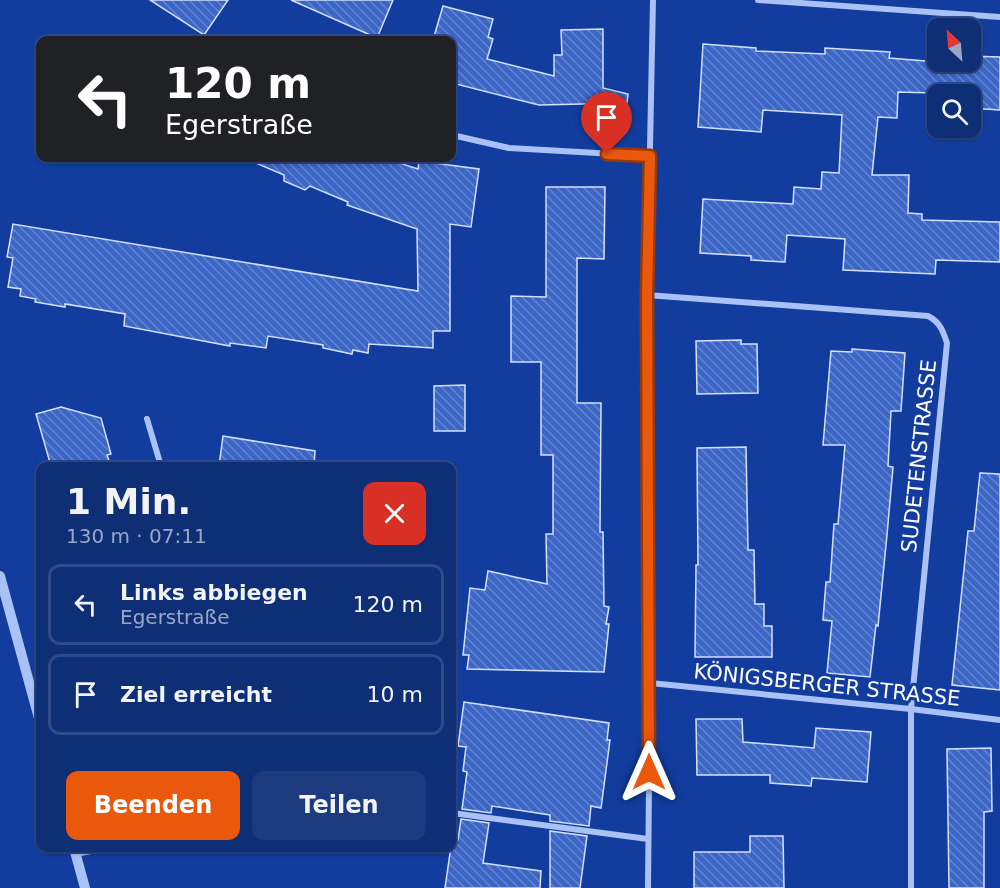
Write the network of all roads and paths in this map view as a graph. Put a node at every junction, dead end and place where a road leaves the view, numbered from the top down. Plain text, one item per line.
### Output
1 (653, 0) edge
2 (758, 0) edge
3 (1000, 17) edge
4 (456, 136) edge
5 (650, 156) junction
6 (647, 295) junction
7 (147, 419) dead end
8 (160, 462) edge
9 (0, 576) edge
10 (650, 683) junction
11 (36, 707) edge
12 (910, 709) junction
13 (1000, 720) edge
14 (456, 814) edge
15 (648, 839) junction
16 (74, 852) edge
17 (85, 888) edge
18 (648, 888) edge
19 (911, 888) edge

1 - 5 street
2 - 3 street
4 - 5 street
5 - 6 street
6 - 10 street
6 - 12 street, SUDETENSTRASSE
7 - 8 street
9 - 11 street
10 - 12 street, KÖNIGSBERGER STRASSE
10 - 15 street
12 - 13 street, KÖNIGSBERGER STRASSE
12 - 19 street, SUDETENSTRASSE
14 - 15 street
15 - 18 street
16 - 17 street

